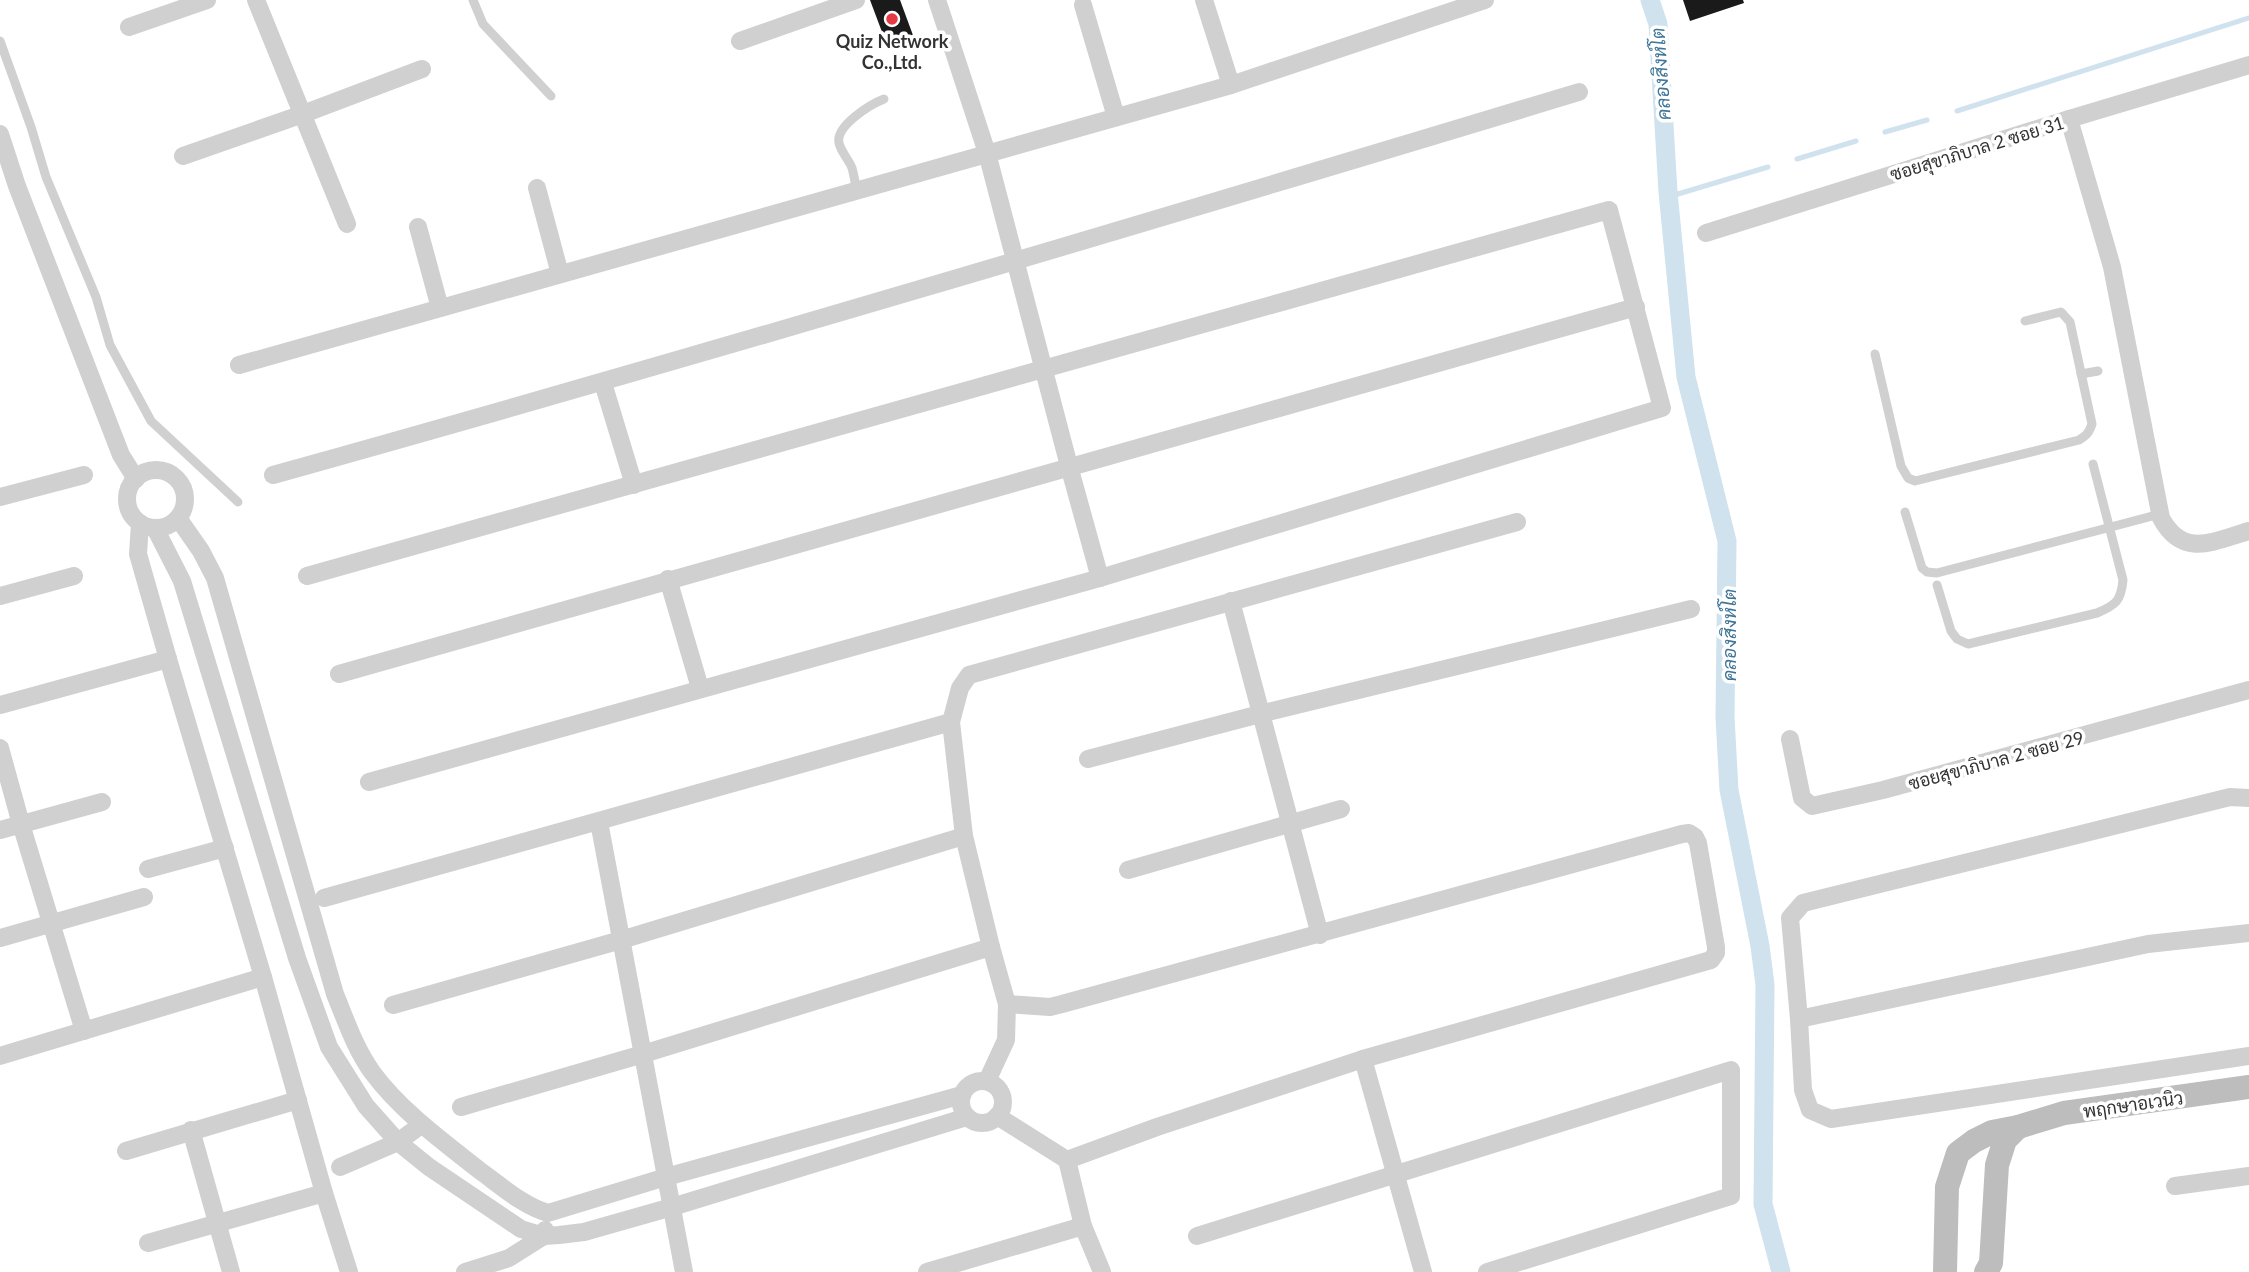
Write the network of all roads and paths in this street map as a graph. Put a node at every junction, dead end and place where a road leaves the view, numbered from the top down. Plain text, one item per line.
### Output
1 (207, 0) edge
2 (256, 0) edge
3 (473, 0) edge
4 (856, 0) edge
5 (937, 0) edge
6 (1204, 0) edge
7 (1485, 0) edge
8 (829, 5) edge
9 (1083, 5) dead end
10 (128, 27) dead end
11 (0, 41) edge
12 (740, 41) dead end
13 (2249, 65) edge
14 (422, 69) dead end
15 (1231, 85) junction
16 (1579, 92) dead end
17 (551, 96) dead end
18 (884, 99) dead end
19 (303, 114) junction
20 (1116, 117) junction
21 (2069, 119) junction
22 (0, 134) edge
23 (987, 153) junction
24 (183, 156) dead end
25 (537, 188) dead end
26 (857, 190) junction
27 (347, 224) dead end
28 (418, 227) dead end
29 (1706, 233) dead end
30 (1016, 261) junction
31 (560, 274) junction
32 (1636, 307) junction
33 (440, 308) junction
34 (2025, 321) dead end
35 (1874, 354) dead end
36 (239, 365) dead end
37 (1045, 370) junction
38 (2098, 371) dead end
39 (2081, 374) junction
40 (603, 383) junction
41 (2093, 464) dead end
42 (1069, 466) junction
43 (83, 475) dead end
44 (273, 475) dead end
45 (136, 479) junction
46 (634, 485) junction
47 (0, 497) edge
48 (238, 502) dead end
49 (1905, 512) dead end
50 (2154, 515) junction
51 (178, 518) junction
52 (1517, 522) dead end
53 (147, 526) junction
54 (2109, 526) junction
55 (2249, 531) edge
56 (75, 576) dead end
57 (307, 576) dead end
58 (1100, 578) junction
59 (668, 579) junction
60 (1937, 585) dead end
61 (0, 596) edge
62 (1231, 601) junction
63 (1691, 609) dead end
64 (229, 628) junction
65 (199, 637) junction
66 (168, 659) junction
67 (339, 674) dead end
68 (700, 688) junction
69 (2249, 691) edge
70 (0, 705) edge
71 (1260, 714) junction
72 (951, 722) junction
73 (1790, 739) dead end
74 (0, 748) edge
75 (1088, 759) dead end
76 (369, 782) dead end
77 (2249, 798) edge
78 (102, 802) dead end
79 (1340, 808) dead end
80 (598, 822) junction
81 (21, 824) junction
82 (1289, 825) junction
83 (0, 830) edge
84 (964, 836) junction
85 (225, 848) junction
86 (148, 869) dead end
87 (1128, 870) dead end
88 (301, 876) junction
89 (275, 884) junction
90 (144, 897) dead end
91 (324, 898) dead end
92 (51, 924) junction
93 (2249, 933) edge
94 (1320, 935) junction
95 (0, 938) edge
96 (621, 940) junction
97 (990, 947) junction
98 (263, 976) junction
99 (1007, 1004) junction
100 (393, 1006) dead end
101 (1799, 1019) junction
102 (84, 1031) junction
103 (643, 1054) junction
104 (0, 1056) edge
105 (2249, 1056) edge
106 (1363, 1059) junction
107 (987, 1082) junction
108 (2249, 1087) edge
109 (962, 1095) junction
110 (298, 1100) junction
111 (461, 1107) dead end
112 (998, 1116) junction
113 (967, 1117) junction
114 (421, 1125) junction
115 (2018, 1127) junction
116 (191, 1130) junction
117 (398, 1142) junction
118 (125, 1151) dead end
119 (1067, 1160) junction
120 (340, 1167) dead end
121 (1394, 1175) junction
122 (2249, 1176) edge
123 (666, 1177) junction
124 (2175, 1185) dead end
125 (324, 1193) junction
126 (672, 1207) junction
127 (548, 1213) junction
128 (218, 1224) junction
129 (1083, 1226) junction
130 (544, 1236) junction
131 (1197, 1237) dead end
132 (148, 1244) dead end
133 (231, 1272) edge
134 (349, 1272) edge
135 (465, 1272) edge
136 (684, 1272) edge
137 (927, 1272) edge
138 (1102, 1272) edge
139 (1423, 1272) edge
140 (1487, 1272) edge
141 (1945, 1272) edge
142 (1986, 1272) edge

1 - 10 street
2 - 19 street
3 - 17 lane
4 - 8 street
5 - 23 street
6 - 15 street
7 - 15 street
8 - 12 street
9 - 20 street
11 - 48 lane
13 - 21 street, ซอยสุขาภิบาล 2 ซอย 31
14 - 19 street
15 - 20 street
16 - 30 street
18 - 26 lane
19 - 24 street
19 - 27 street
20 - 23 street
21 - 29 street, ซอยสุขาภิบาล 2 ซอย 31
21 - 50 street
22 - 45 street
23 - 26 street
23 - 30 street
25 - 31 street
26 - 31 street
28 - 33 street
30 - 37 street
30 - 40 street
31 - 33 street
32 - 37 street
32 - 42 street
32 - 58 street
33 - 36 street
34 - 39 lane
35 - 39 lane
37 - 42 street
37 - 46 street
38 - 39 lane
40 - 44 street
40 - 46 street
41 - 54 lane
42 - 58 street
42 - 59 street
43 - 47 street
45 - 51 street
45 - 53 street
46 - 57 street
49 - 54 lane
50 - 54 lane
50 - 55 street
51 - 53 street
51 - 64 street
52 - 62 street
53 - 65 street
53 - 66 street
54 - 60 lane
56 - 61 street
58 - 68 street
59 - 67 street
59 - 68 street
62 - 71 street
62 - 72 street
63 - 71 street
64 - 65 street
64 - 88 street
65 - 89 street
66 - 70 street
66 - 85 street
68 - 76 street
69 - 73 street, ซอยสุขาภิบาล 2 ซอย 29
71 - 75 street
71 - 82 street
72 - 80 street
72 - 84 street
74 - 81 street
77 - 101 street
78 - 81 street
79 - 82 street
80 - 91 street
80 - 96 street
81 - 83 street
81 - 92 street
82 - 87 street
82 - 94 street
84 - 96 street
84 - 97 street
85 - 86 street
85 - 98 street
88 - 89 street
88 - 114 street
89 - 117 street
90 - 92 street
92 - 95 street
92 - 102 street
93 - 101 street
94 - 99 street
94 - 106 street
96 - 100 street
96 - 103 street
97 - 99 street
97 - 103 street
98 - 102 street
98 - 110 street
99 - 107 street
101 - 105 street
102 - 104 street
103 - 111 street
103 - 123 street
106 - 119 street
106 - 121 street
107 - 109 street
107 - 112 street
108 - 115 street, พฤกษาอเวนิว
109 - 113 street
109 - 123 street
110 - 116 street
110 - 125 street
112 - 113 street
112 - 119 street
113 - 126 street
114 - 117 street
114 - 127 street
115 - 141 street, พฤกษาอเวนิว
115 - 142 street
116 - 118 street
116 - 128 street
117 - 120 street
117 - 130 street
119 - 129 street
121 - 131 street
121 - 139 street
121 - 140 street
122 - 124 street
123 - 126 street
123 - 127 street
125 - 128 street
125 - 134 street
126 - 130 street
126 - 136 street
127 - 130 street
128 - 132 street
128 - 133 street
129 - 137 street
129 - 138 street
130 - 135 street

